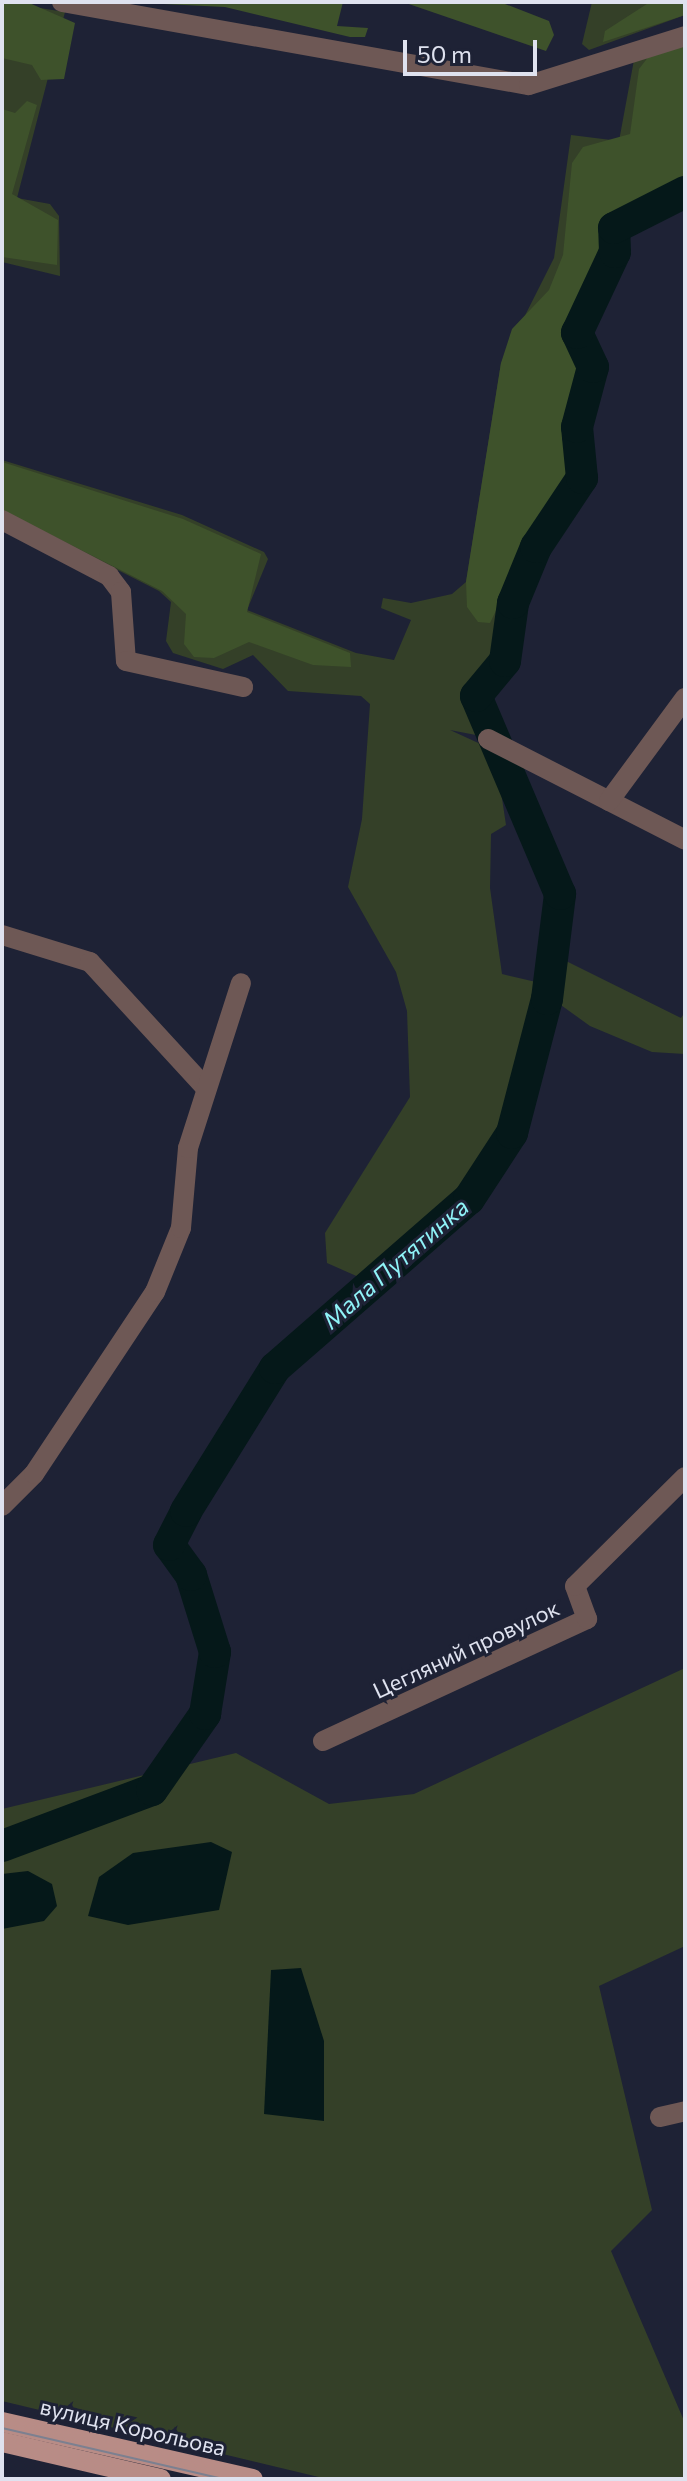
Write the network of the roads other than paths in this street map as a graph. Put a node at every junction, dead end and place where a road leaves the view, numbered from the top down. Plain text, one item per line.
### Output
1 (62, 2) edge
2 (685, 36) edge
3 (2, 520) edge
4 (243, 687) dead end
5 (685, 698) edge
6 (488, 739) dead end
7 (609, 801) junction
8 (685, 840) edge
9 (2, 935) edge
10 (241, 983) dead end
11 (204, 1086) junction
12 (685, 1477) edge
13 (2, 1506) edge
14 (323, 1741) dead end
15 (685, 2111) edge
16 (660, 2117) dead end
17 (2, 2422) edge
18 (2, 2442) edge
19 (161, 2479) edge
20 (253, 2479) edge

1 - 2 street
3 - 4 street
5 - 7 street
6 - 7 street
7 - 8 street
9 - 11 street
10 - 11 street
11 - 13 street
12 - 14 street, Цегляний провулок
15 - 16 street
17 - 20 main road, вулиця Корольова
18 - 19 main road, вулиця Корольова

